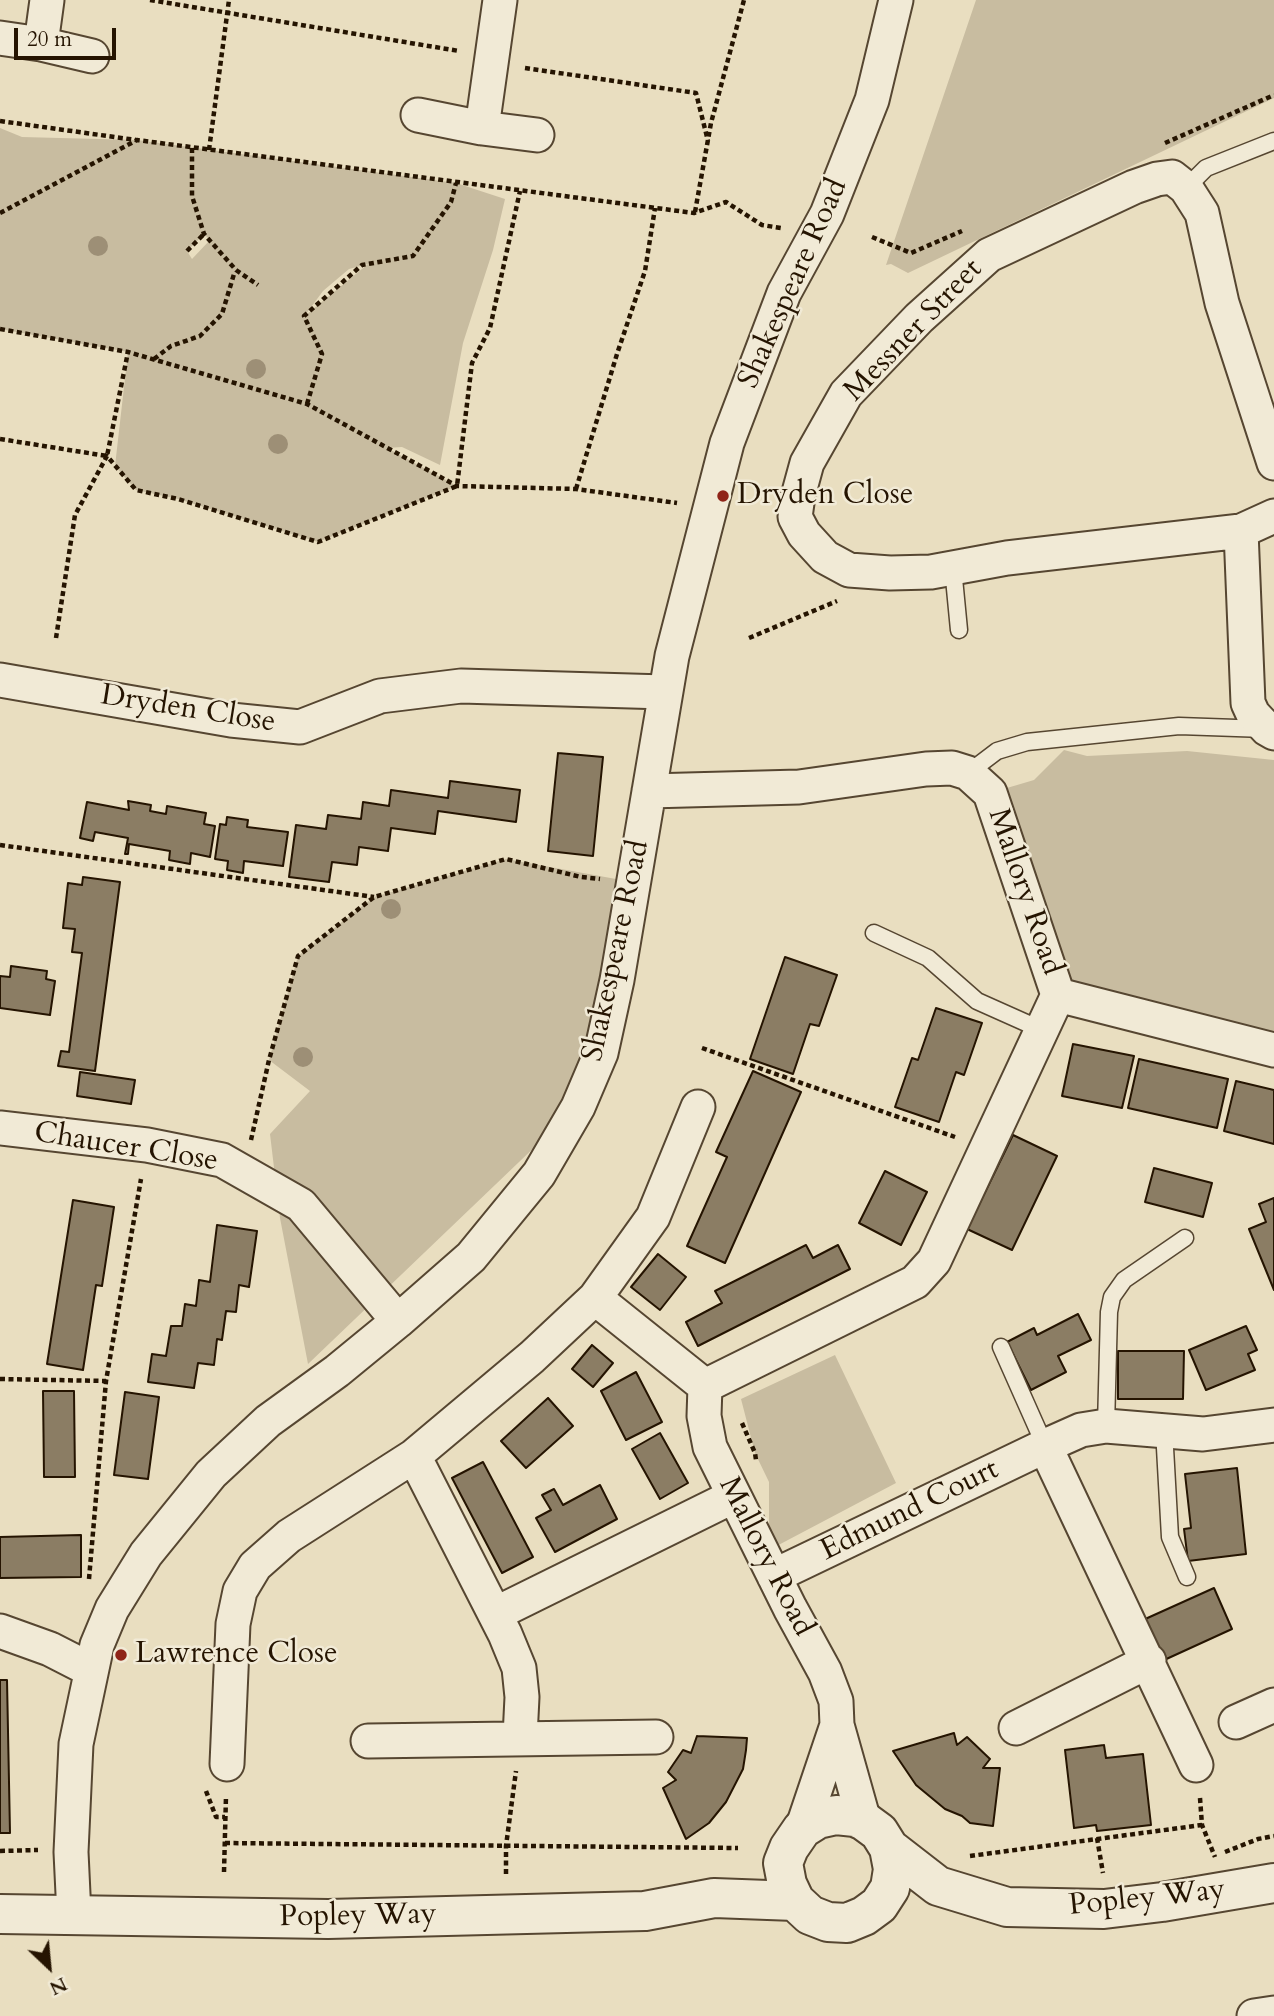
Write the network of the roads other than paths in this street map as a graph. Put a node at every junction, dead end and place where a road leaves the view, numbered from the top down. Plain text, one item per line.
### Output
1 (47, 0) edge
2 (500, 0) edge
3 (896, 0) edge
4 (0, 38) edge
5 (41, 44) junction
6 (92, 55) dead end
7 (418, 115) dead end
8 (482, 128) junction
9 (537, 135) dead end
10 (1274, 141) edge
11 (1186, 188) junction
12 (1274, 463) edge
13 (1274, 516) edge
14 (1241, 531) junction
15 (953, 568) junction
16 (959, 630) dead end
17 (0, 680) edge
18 (666, 692) junction
19 (1271, 731) edge
20 (968, 773) junction
21 (649, 791) junction
22 (874, 933) dead end
23 (1058, 995) junction
24 (1042, 1030) junction
25 (1274, 1050) edge
26 (698, 1107) dead end
27 (0, 1128) edge
28 (1185, 1238) dead end
29 (595, 1298) junction
30 (398, 1321) junction
31 (1001, 1347) dead end
32 (705, 1386) junction
33 (1274, 1425) edge
34 (1106, 1426) junction
35 (1164, 1430) junction
36 (1045, 1446) junction
37 (414, 1456) junction
38 (734, 1496) junction
39 (774, 1576) junction
40 (1187, 1577) dead end
41 (495, 1614) junction
42 (0, 1631) edge
43 (1149, 1661) junction
44 (91, 1670) junction
45 (1274, 1705) edge
46 (1236, 1722) dead end
47 (837, 1725) junction
48 (1016, 1728) dead end
49 (520, 1737) junction
50 (656, 1737) dead end
51 (368, 1741) dead end
52 (227, 1764) road end
53 (1196, 1765) road end
54 (802, 1829) junction
55 (877, 1835) junction
56 (783, 1863) junction
57 (1274, 1883) edge
58 (938, 1886) junction
59 (714, 1898) junction
60 (795, 1901) junction
61 (879, 1905) junction
62 (0, 1914) edge
63 (74, 1915) junction
64 (1274, 2013) edge
65 (1254, 2016) edge

1 - 5 street
2 - 8 street
3 - 18 street, Shakespeare Road
4 - 5 street
5 - 6 street
7 - 8 street
8 - 9 street
10 - 11 lane
11 - 12 street
11 - 15 street, Messner Street
13 - 14 street, Messner Street
14 - 15 street, Messner Street
14 - 19 street
15 - 16 lane
17 - 18 street, Dryden Close
18 - 21 street, Shakespeare Road
19 - 20 lane
20 - 21 street, Mallory Road
20 - 23 street, Mallory Road
21 - 30 street, Shakespeare Road
22 - 24 lane
23 - 24 street, Mallory Road
23 - 25 street
24 - 32 street, Mallory Road
26 - 29 street
27 - 30 street, Chaucer Close
28 - 34 lane
29 - 32 street
29 - 37 street
30 - 44 street, Shakespeare Road
31 - 36 lane
32 - 38 street, Mallory Road
33 - 35 street, Edmund Court
34 - 35 street, Edmund Court
34 - 36 street, Edmund Court
35 - 40 lane
36 - 39 street, Edmund Court
36 - 43 street
37 - 41 street
37 - 52 street
38 - 39 street, Mallory Road
38 - 41 street
39 - 47 street, Mallory Road
41 - 49 street
42 - 44 street
43 - 48 street
43 - 53 street
44 - 63 street, Shakespeare Road
45 - 46 street
47 - 54 street, Mallory Road
47 - 55 street, Mallory Road
49 - 50 street
49 - 51 street
54 - 55 street, Popley Way
54 - 56 street
55 - 58 street, Popley Way
55 - 61 street
56 - 59 street, Popley Way
56 - 60 street
57 - 58 street, Popley Way
58 - 61 street
59 - 60 street, Popley Way
59 - 63 street, Popley Way
60 - 61 street
62 - 63 street, Popley Way
64 - 65 street

